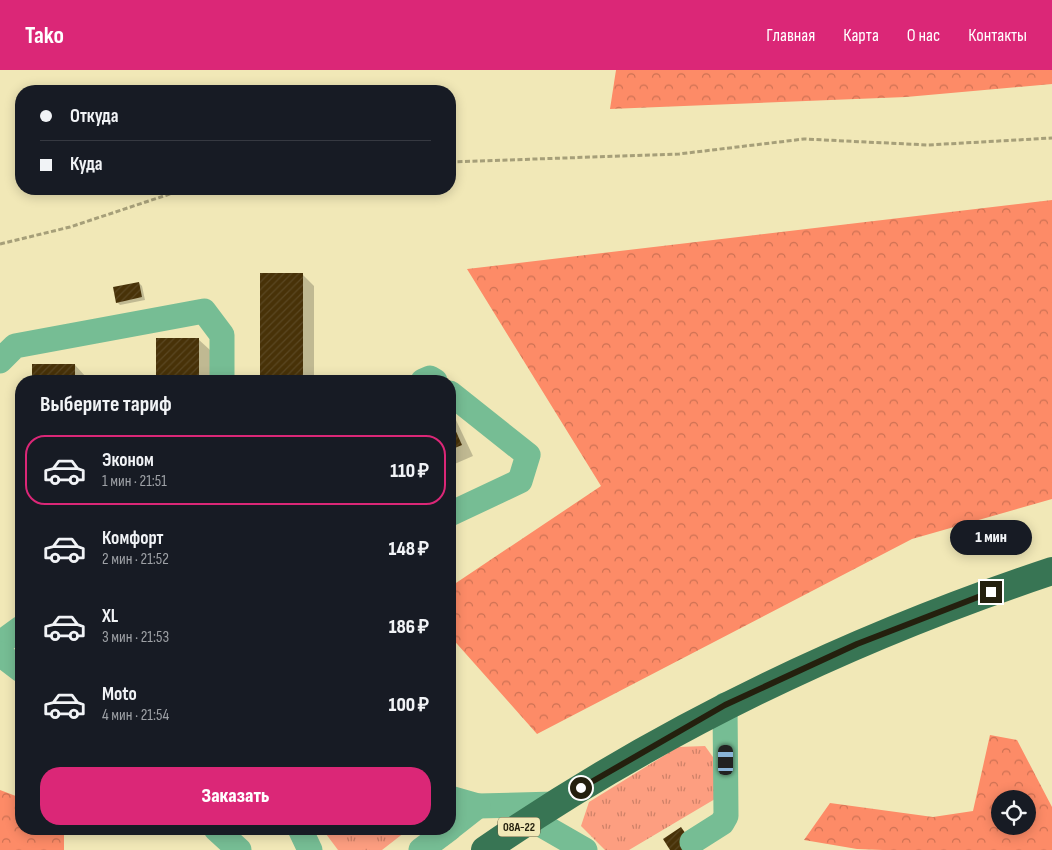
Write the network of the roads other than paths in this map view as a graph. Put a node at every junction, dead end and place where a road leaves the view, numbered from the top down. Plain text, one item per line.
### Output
1 (0, 361) edge
2 (222, 375) edge
3 (456, 398) edge
4 (456, 511) edge
5 (1052, 571) edge
6 (15, 632) edge
7 (0, 643) edge
8 (0, 654) edge
9 (15, 665) edge
10 (725, 705) junction
11 (456, 800) edge
12 (555, 804) junction
13 (478, 806) junction
14 (532, 819) junction
15 (456, 823) edge
16 (223, 835) edge
17 (303, 835) edge
18 (440, 835) edge
19 (692, 842) dead end
20 (239, 850) edge
21 (310, 850) edge
22 (421, 850) edge
23 (484, 850) edge
24 (585, 850) edge

1 - 2 street
3 - 4 street
5 - 10 highway, 08А-22
6 - 7 street
8 - 9 street
10 - 12 highway, 08А-22
10 - 19 street
11 - 13 street
12 - 13 street
12 - 14 highway, 08А-22
13 - 15 street
14 - 23 highway, 08А-22
14 - 24 street
16 - 20 street
17 - 21 street
18 - 22 street

